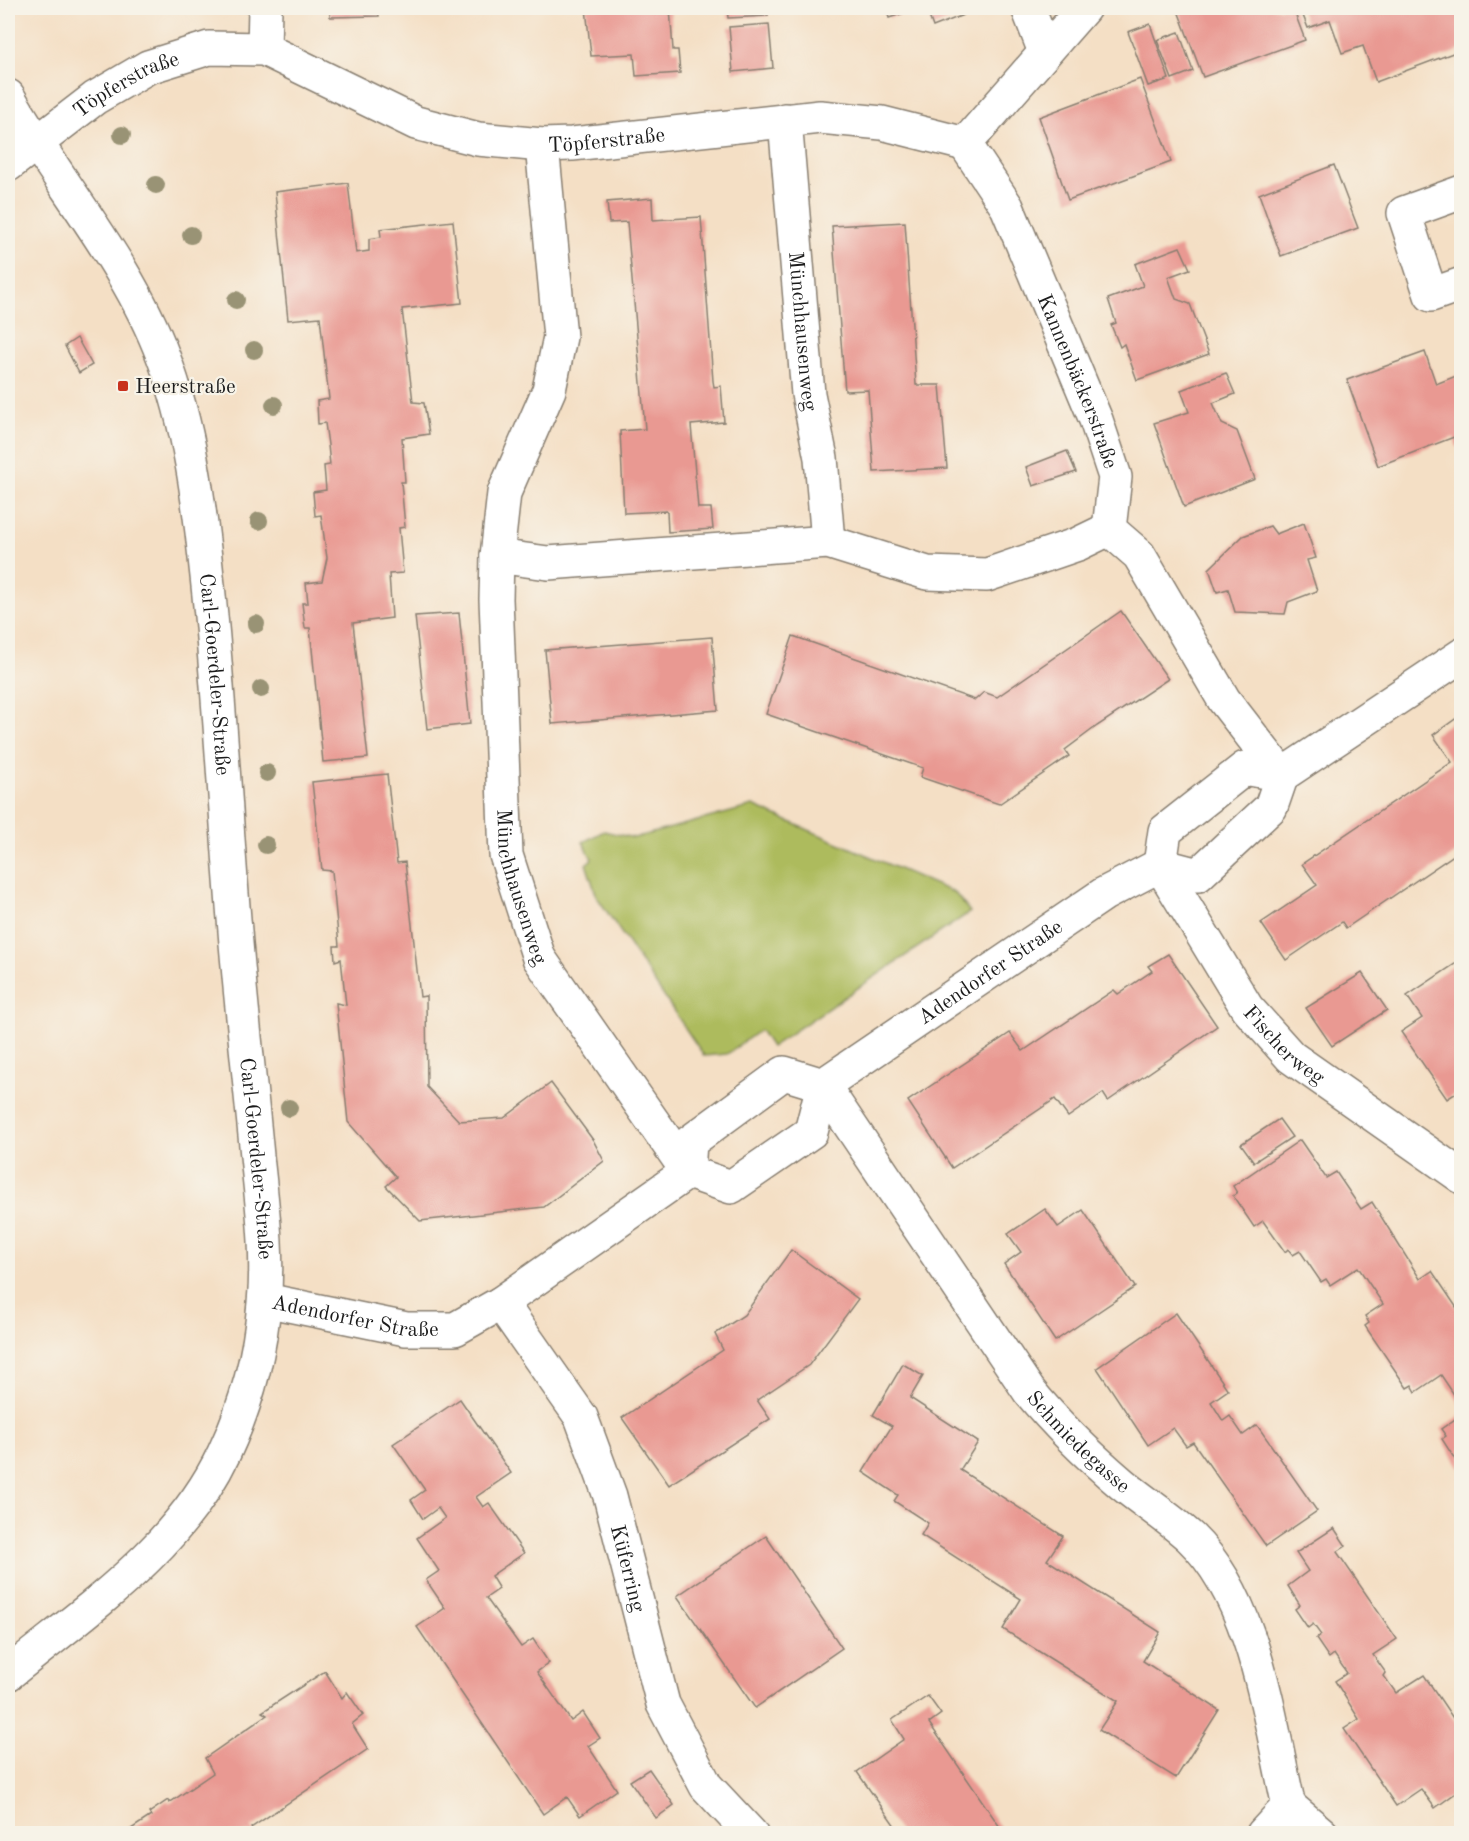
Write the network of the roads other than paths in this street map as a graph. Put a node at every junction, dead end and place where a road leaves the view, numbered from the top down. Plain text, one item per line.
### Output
1 (265, 8) edge
2 (1028, 8) edge
3 (1084, 8) edge
4 (264, 49) junction
5 (1045, 52) junction
6 (8, 96) edge
7 (785, 120) junction
8 (35, 143) junction
9 (965, 144) junction
10 (542, 145) junction
11 (8, 165) edge
12 (1461, 192) edge
13 (1461, 284) edge
14 (1109, 529) junction
15 (828, 542) junction
16 (497, 556) junction
17 (1461, 655) edge
18 (1282, 775) junction
19 (1160, 865) junction
20 (823, 1085) junction
21 (688, 1172) junction
22 (1461, 1177) edge
23 (265, 1300) junction
24 (501, 1303) junction
25 (8, 1674) edge
26 (1289, 1806) junction
27 (751, 1833) edge
28 (1263, 1833) edge
29 (1322, 1833) edge

1 - 4 street
2 - 5 street
3 - 5 street
4 - 8 street, Töpferstraße
4 - 10 street, Töpferstraße
5 - 9 street
6 - 8 street, Carl-Goerdeler-Straße
7 - 9 street, Töpferstraße
7 - 10 street, Töpferstraße
7 - 15 street, Münchhausenweg
8 - 11 street
8 - 23 street, Carl-Goerdeler-Straße
9 - 14 street, Kannenbäckerstraße
10 - 16 street, Münchhausenweg
12 - 13 street
14 - 15 street
14 - 18 street
15 - 16 street
16 - 21 street, Münchhausenweg
17 - 18 street
18 - 19 street
18 - 19 street
19 - 20 street, Adendorfer Straße
19 - 22 street, Fischerweg
20 - 21 street
20 - 21 street
20 - 26 street, Schmiedegasse
21 - 24 street, Adendorfer Straße
23 - 24 street, Adendorfer Straße
23 - 25 street, Adendorfer Straße
24 - 27 street, Küferring
26 - 28 street
26 - 29 street

